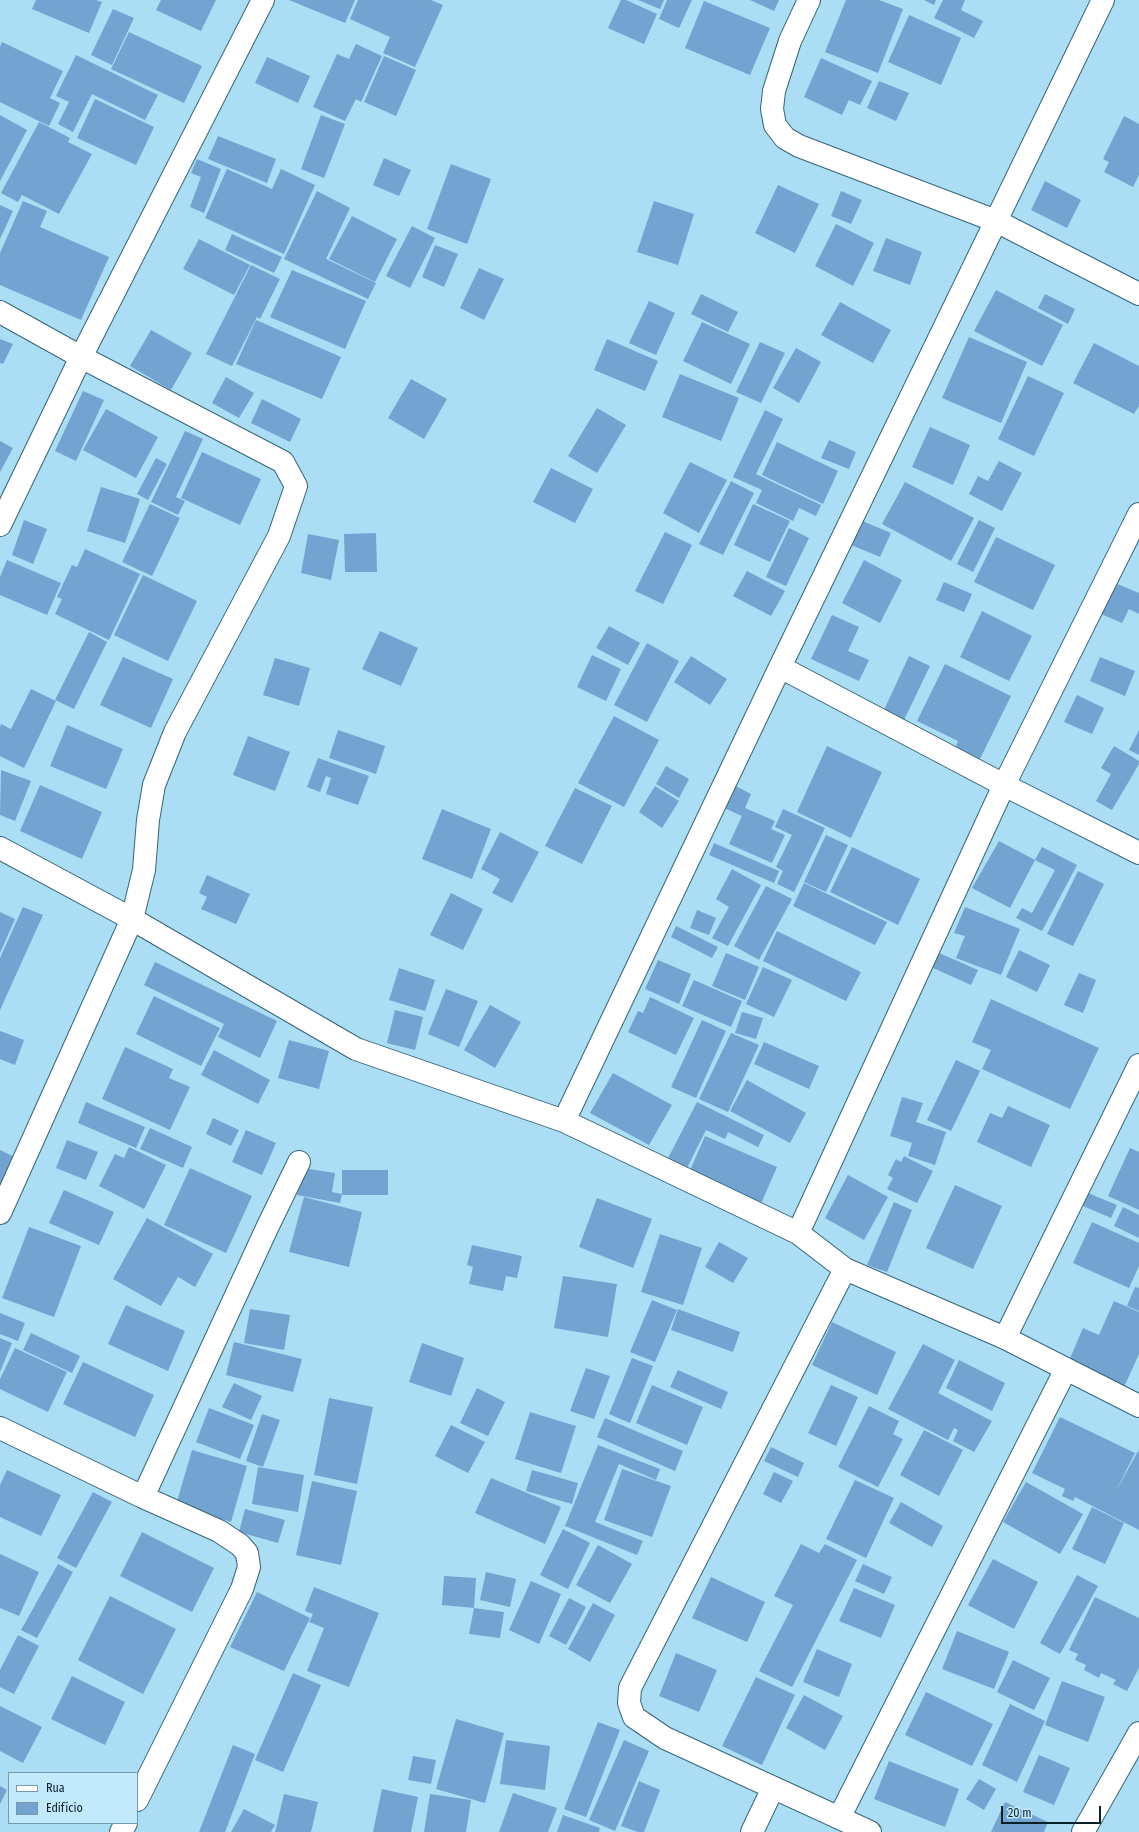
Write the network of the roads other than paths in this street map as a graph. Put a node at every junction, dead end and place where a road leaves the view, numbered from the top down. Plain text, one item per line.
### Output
1 (263, 0) edge
2 (809, 0) edge
3 (1103, 0) edge
4 (996, 221) junction
5 (1139, 294) edge
6 (0, 312) edge
7 (80, 357) junction
8 (1139, 514) edge
9 (0, 525) edge
10 (780, 667) junction
11 (1004, 786) junction
12 (0, 848) edge
13 (1139, 853) edge
14 (132, 919) junction
15 (1139, 1065) edge
16 (564, 1121) junction
17 (299, 1162) dead end
18 (0, 1213) edge
19 (798, 1233) junction
20 (845, 1269) junction
21 (1006, 1338) junction
22 (1066, 1369) junction
23 (1139, 1406) edge
24 (0, 1428) edge
25 (143, 1498) junction
26 (1139, 1732) edge
27 (773, 1788) junction
28 (138, 1798) edge
29 (839, 1818) junction
30 (752, 1832) edge
31 (870, 1832) edge
32 (1084, 1832) edge

1 - 7 street
2 - 4 street
3 - 4 street
4 - 5 street
4 - 10 street
6 - 7 street
7 - 9 street
7 - 14 street
8 - 11 street
10 - 11 street
10 - 16 street
11 - 13 street
11 - 19 street
12 - 14 street
14 - 16 street
14 - 18 street
15 - 21 street
16 - 19 street
17 - 25 street
19 - 20 street
20 - 21 street
20 - 27 street
21 - 22 street
22 - 23 street
22 - 29 street
24 - 25 street
25 - 28 street
26 - 32 street
27 - 29 street
27 - 30 street
29 - 31 street

